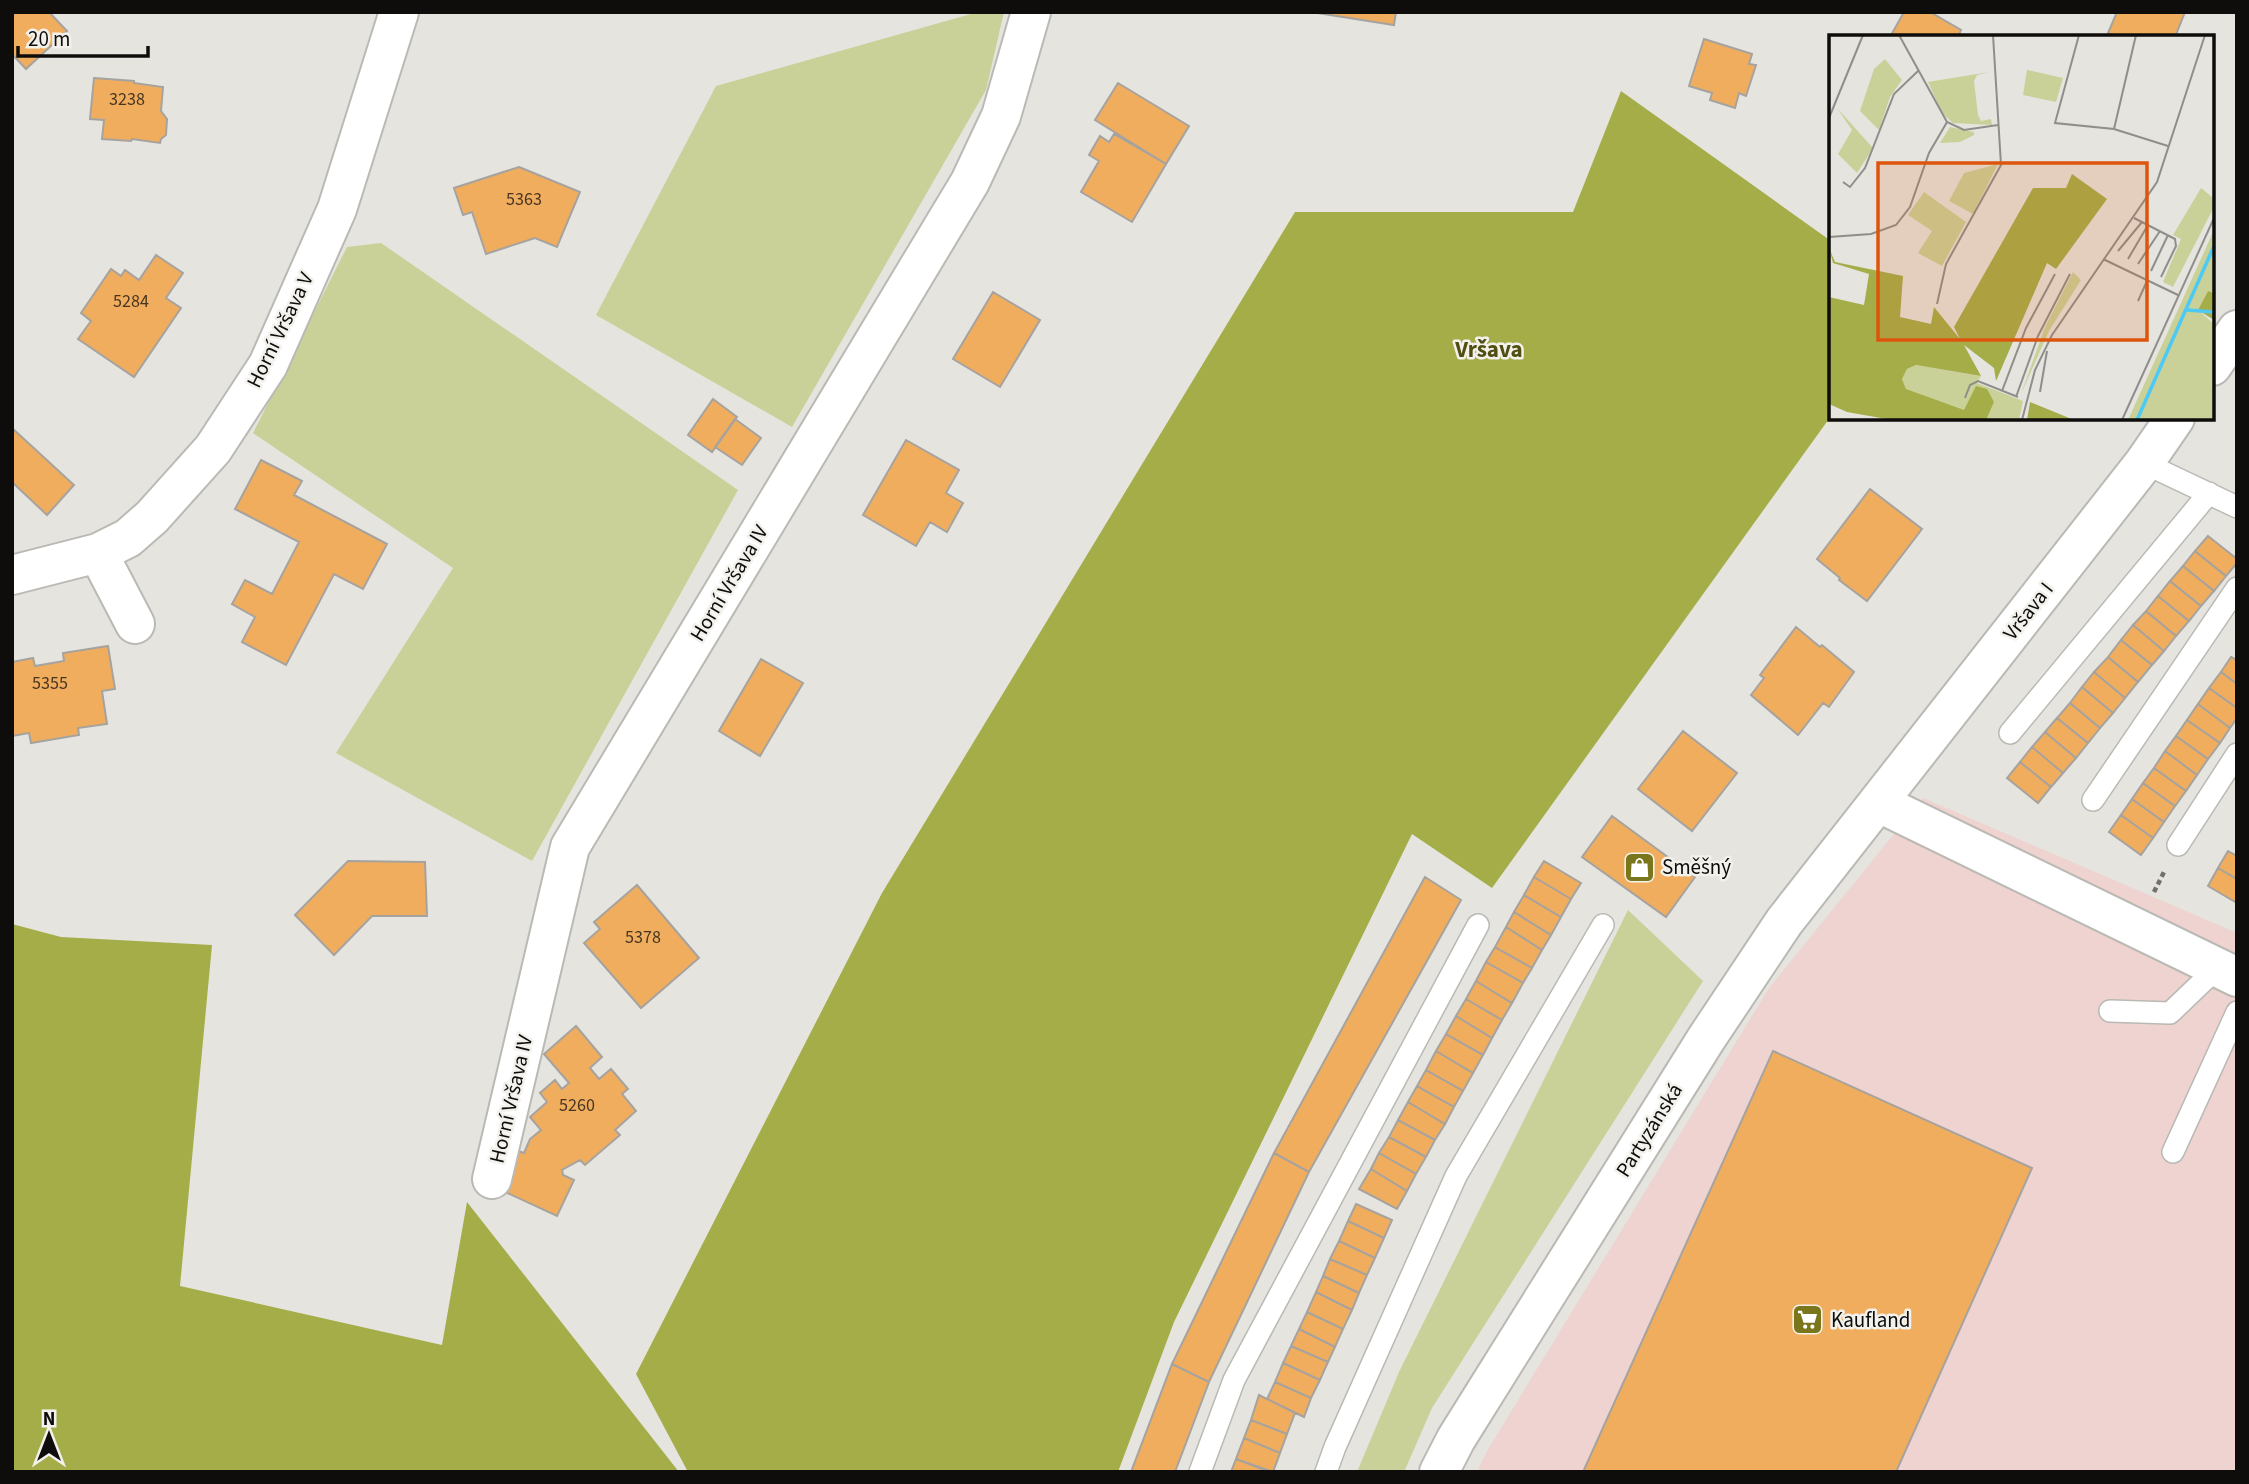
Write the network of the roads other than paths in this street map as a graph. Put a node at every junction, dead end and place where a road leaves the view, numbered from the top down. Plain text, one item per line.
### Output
1 (399, 12) edge
2 (1031, 12) edge
3 (2237, 330) edge
4 (2214, 363) edge
5 (2174, 420) edge
6 (2144, 463) junction
7 (2209, 493) junction
8 (2237, 507) edge
9 (97, 553) junction
10 (12, 575) edge
11 (2237, 588) edge
12 (135, 624) dead end
13 (2010, 733) dead end
14 (2237, 754) edge
15 (2094, 800) dead end
16 (1879, 803) junction
17 (2178, 845) road end
18 (1478, 925) dead end
19 (1603, 925) dead end
20 (2227, 973) edge
21 (2110, 1011) dead end
22 (2237, 1012) edge
23 (2173, 1152) dead end
24 (492, 1179) dead end
25 (1200, 1472) edge
26 (1326, 1472) edge
27 (1439, 1472) edge

1 - 9 street, Horní Vršava V
2 - 24 street, Horní Vršava IV
3 - 4 street
5 - 6 street, Vršava I
6 - 7 lane
6 - 16 street, Vršava I
7 - 8 lane
7 - 13 lane
9 - 10 street, Horní Vršava V
9 - 12 street
11 - 15 lane
14 - 17 lane
16 - 20 street
16 - 27 street, Partyzánská
18 - 25 lane
19 - 26 lane
20 - 21 lane
22 - 23 lane

